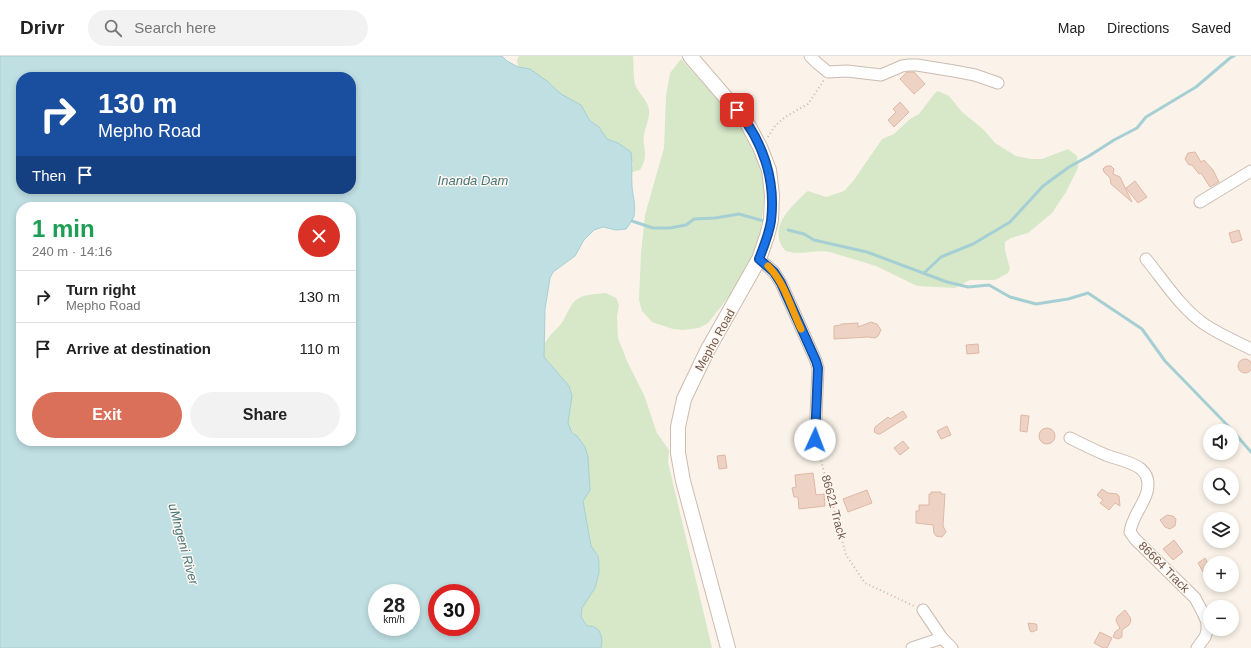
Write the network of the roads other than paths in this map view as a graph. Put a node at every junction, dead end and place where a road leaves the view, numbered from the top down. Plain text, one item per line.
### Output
1 (690, 56) edge
2 (810, 56) edge
3 (998, 83) dead end
4 (1251, 171) edge
5 (1200, 202) dead end
6 (759, 259) junction
7 (1146, 259) dead end
8 (1251, 349) edge
9 (1070, 438) dead end
10 (815, 440) road end
11 (923, 610) road end
12 (942, 638) junction
13 (728, 648) edge
14 (912, 648) edge
15 (952, 648) edge
16 (1197, 648) edge

1 - 6 street, Mepho Road
2 - 3 street
4 - 5 street
6 - 10 street
6 - 13 street, Mepho Road
7 - 8 street
9 - 16 street, 86664 Track
11 - 12 street
12 - 14 street
12 - 15 street

